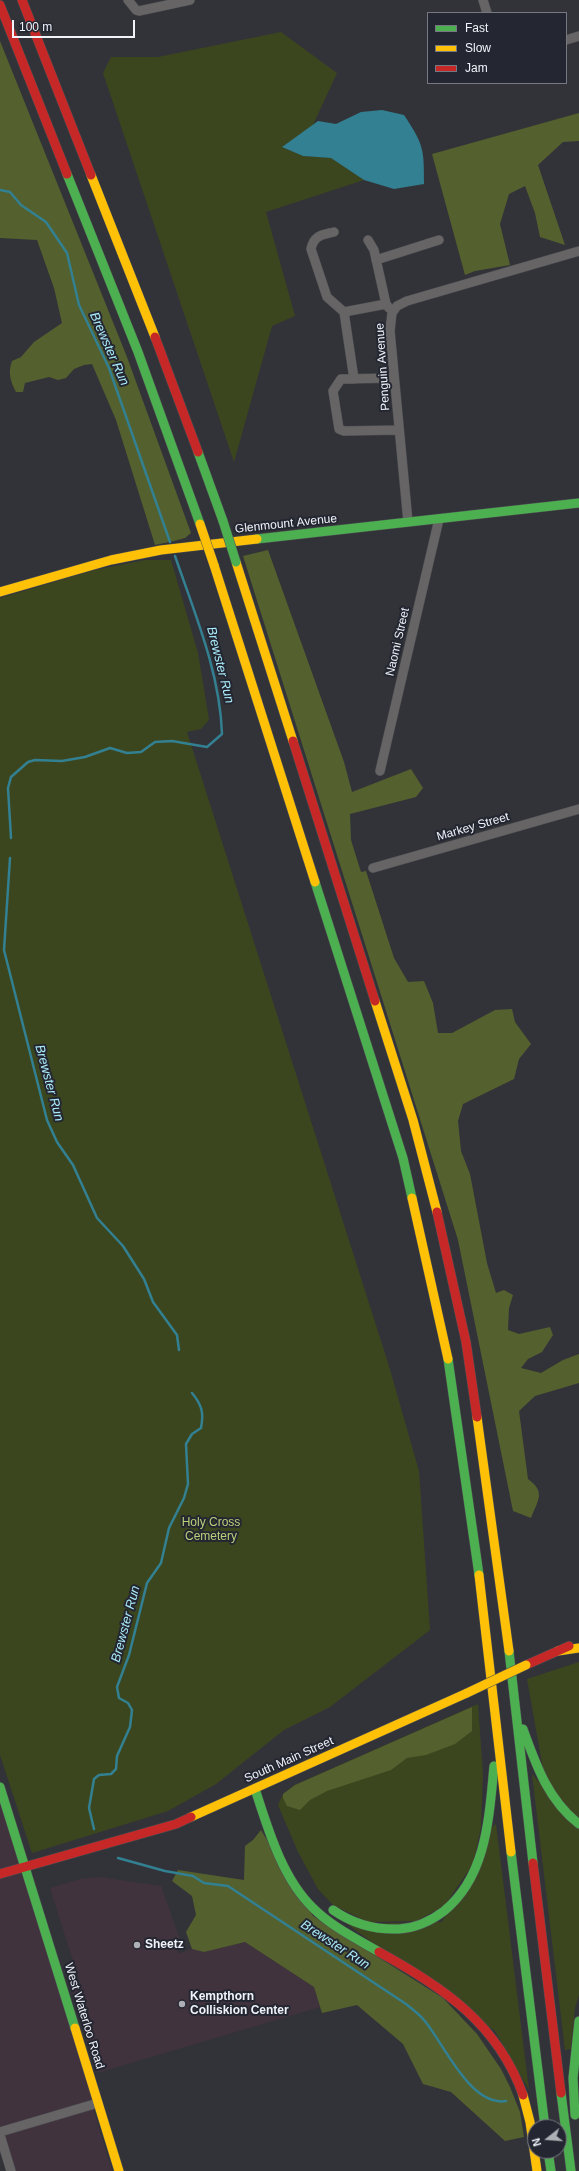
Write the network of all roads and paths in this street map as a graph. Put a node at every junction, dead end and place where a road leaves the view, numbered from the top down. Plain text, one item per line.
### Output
1 (22, 0) edge
2 (128, 0) edge
3 (190, 0) edge
4 (482, 0) edge
5 (155, 4) edge
6 (0, 5) edge
7 (488, 12) edge
8 (579, 36) edge
9 (567, 40) edge
10 (334, 232) dead end
11 (368, 240) dead end
12 (439, 240) dead end
13 (579, 251) edge
14 (376, 260) junction
15 (386, 304) junction
16 (344, 312) junction
17 (392, 313) junction
18 (394, 378) junction
19 (354, 379) junction
20 (399, 430) junction
21 (579, 503) edge
22 (439, 519) junction
23 (408, 522) junction
24 (0, 592) edge
25 (380, 771) dead end
26 (579, 809) edge
27 (373, 868) dead end
28 (579, 1641) edge
29 (579, 1648) edge
30 (558, 1651) junction
31 (514, 1705) junction
32 (497, 1734) junction
33 (0, 1787) edge
34 (255, 1789) junction
35 (275, 1818) dead end
36 (579, 1824) edge
37 (26, 1867) junction
38 (0, 1874) edge
39 (327, 1905) dead end
40 (579, 2021) edge
41 (98, 2103) junction
42 (544, 2119) edge
43 (0, 2134) edge
44 (549, 2159) edge
45 (11, 2171) edge
46 (119, 2171) edge
47 (537, 2171) edge
48 (551, 2171) edge
49 (571, 2171) edge
50 (579, 2171) edge

1 - 31 main road, bridge
2 - 5 street
3 - 5 street
4 - 7 street
6 - 32 main road, bridge
8 - 9 street
10 - 16 street
11 - 14 street
12 - 14 street
13 - 17 street, Penguin Avenue
14 - 15 street
15 - 16 street
15 - 17 street
16 - 19 street
17 - 18 street, Penguin Avenue
18 - 19 street
18 - 20 street, Penguin Avenue
19 - 20 street
20 - 23 street, Penguin Avenue
21 - 22 main road, Glenmount Avenue
22 - 23 main road, Glenmount Avenue
22 - 25 street, Naomi Street
23 - 24 main road, Glenmount Avenue
26 - 27 street, Markey Street
28 - 30 main road, South Main Street
29 - 30 main road
30 - 34 main road, South Main Street, bridge
31 - 36 main road
31 - 49 main road
32 - 39 main road
32 - 42 main road
33 - 37 main road, West Waterloo Road
34 - 35 main road
34 - 37 main road, South Main Street
34 - 47 main road
37 - 38 main road, South Main Street
37 - 41 main road, West Waterloo Road
40 - 50 main road
41 - 43 street
41 - 46 main road, West Waterloo Road
43 - 45 street
44 - 48 main road

